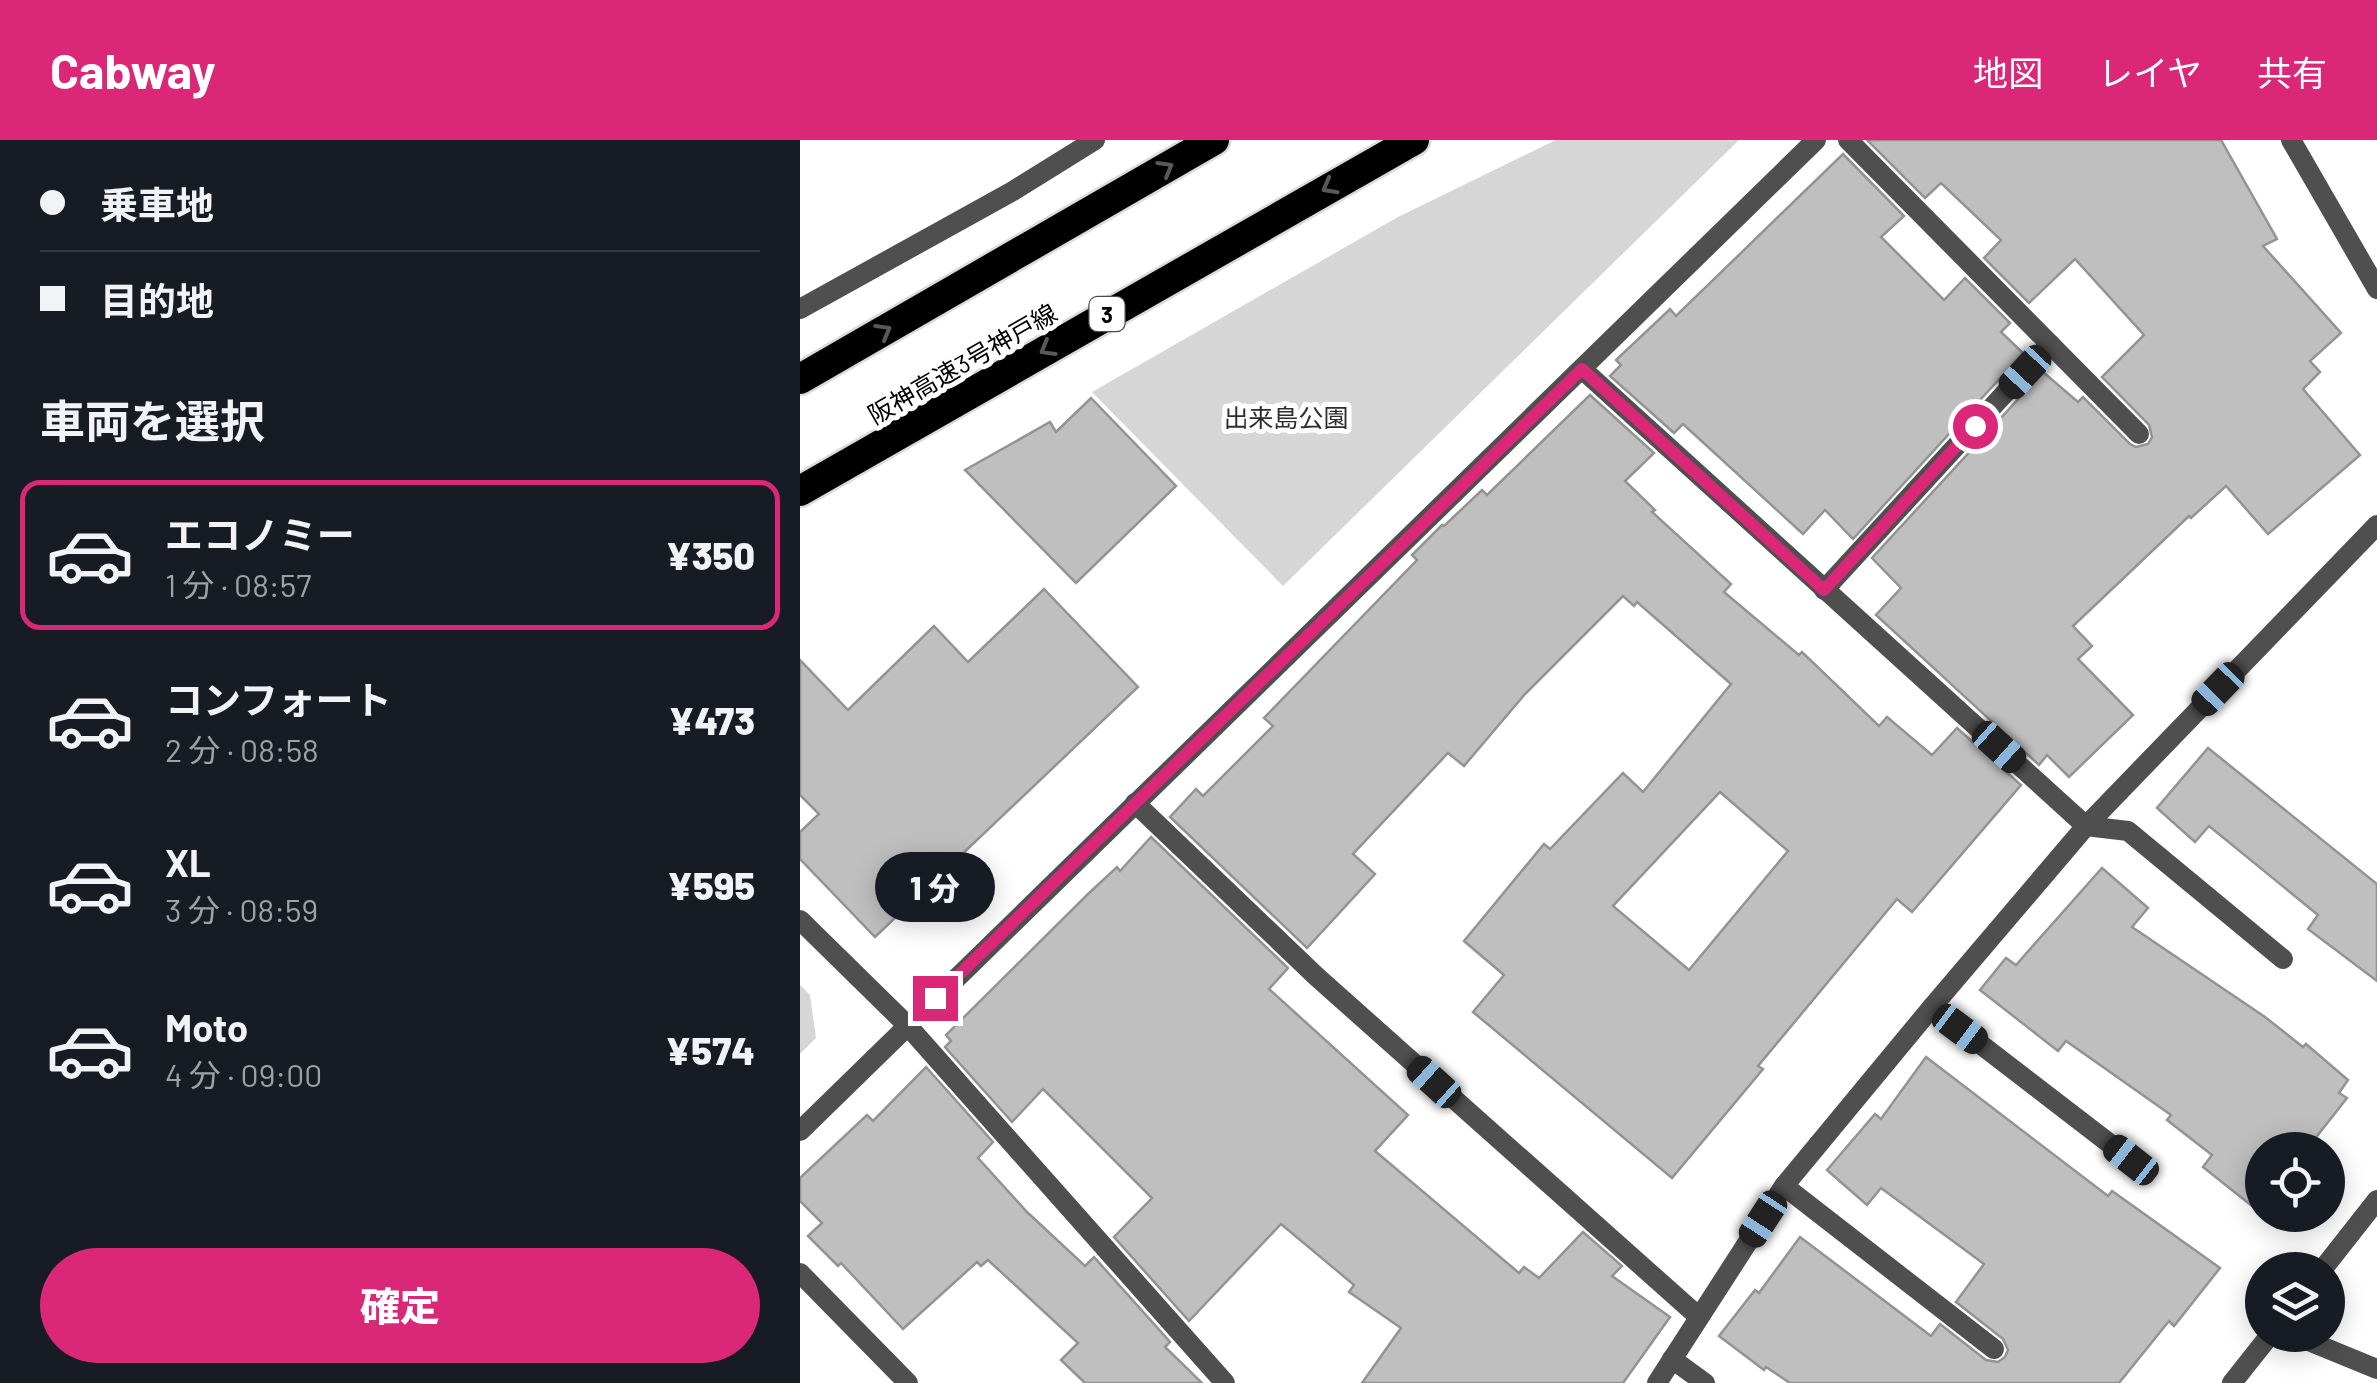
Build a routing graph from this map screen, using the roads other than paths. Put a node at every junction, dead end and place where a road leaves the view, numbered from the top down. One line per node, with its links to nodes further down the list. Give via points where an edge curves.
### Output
1 (1094, 140): 8 (street)
2 (1214, 140): 11 (highway, one-way to 2)
3 (1414, 140): 13 (highway, 阪神高速3号神戸線 / 3, one-way to 13)
4 (1816, 140): 10 (street)
5 (1848, 140): 9 (street)
6 (2291, 140): 7 (street)
7 (2377, 289)
8 (800, 309)
9 (2050, 344): 12 (street); 15 (street)
10 (1582, 369): 15 (street); 16 (street)
11 (800, 380)
12 (2139, 434)
13 (800, 491)
14 (2377, 525): 17 (street)
15 (1824, 590): 17 (street)
16 (1135, 803): 21 (street); 28 (street, via 1317,978)
17 (2086, 826): 19 (street, via 2128,831); 20 (street)
18 (800, 920): 21 (street)
19 (2283, 960)
20 (1932, 1007): 23 (street); 24 (street)
21 (907, 1025): 22 (street); 35 (street)
22 (800, 1131)
23 (2131, 1160)
24 (1784, 1186): 28 (street); 29 (street)
25 (2377, 1200): 26 (street)
26 (2336, 1252)
27 (800, 1273): 34 (street)
28 (1698, 1318): 32 (street)
29 (1994, 1349)
30 (2257, 1352): 38 (street)
31 (2336, 1352): 33 (street)
32 (1672, 1359): 36 (street); 37 (street)
33 (2377, 1369)
34 (908, 1383)
35 (1225, 1383)
36 (1656, 1383)
37 (1705, 1383)
38 (2232, 1383)

